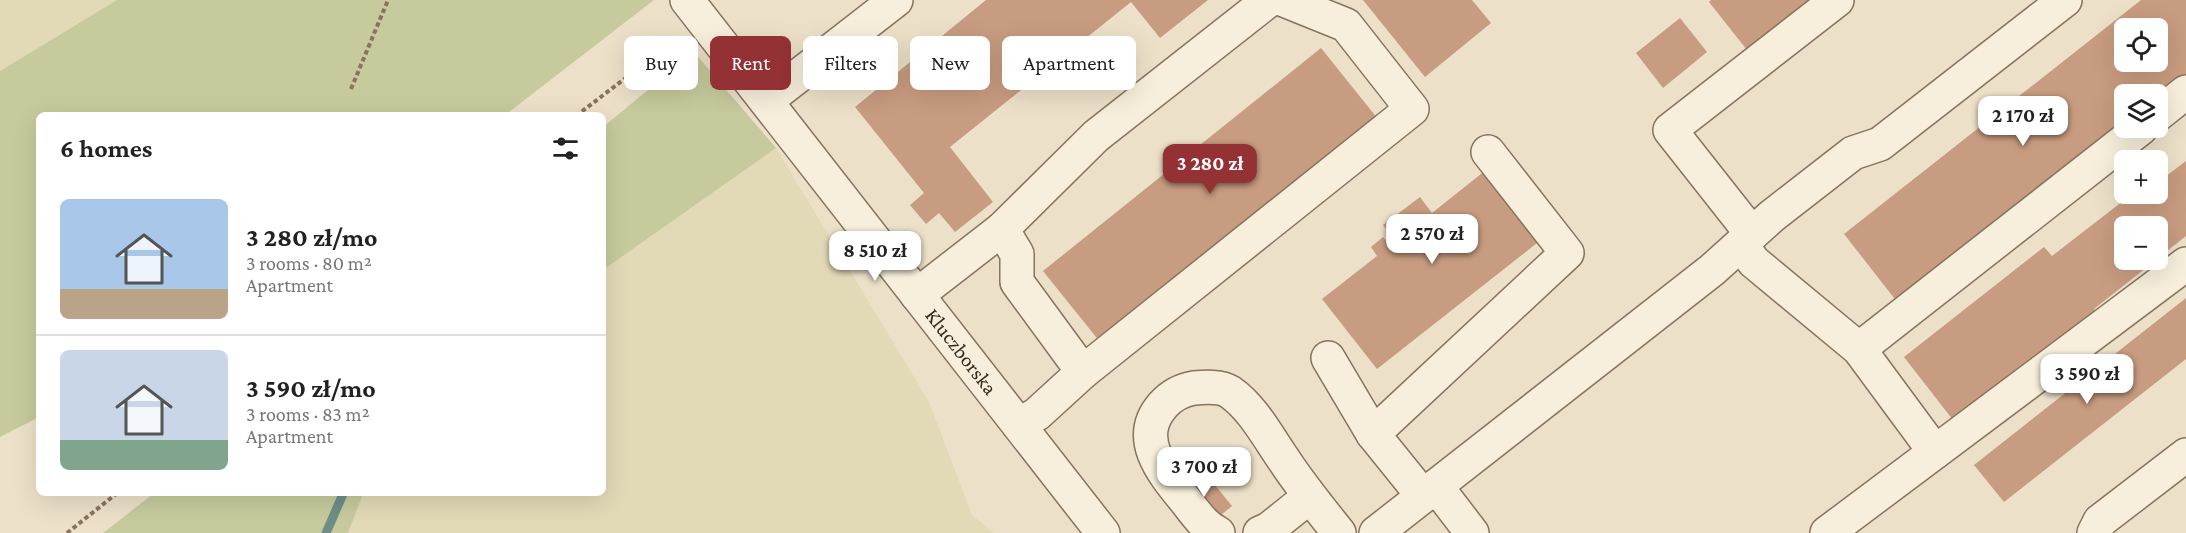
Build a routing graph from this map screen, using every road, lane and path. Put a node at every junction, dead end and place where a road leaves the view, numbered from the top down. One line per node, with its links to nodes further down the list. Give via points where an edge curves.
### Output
1 (388, 0): 10 (path)
2 (687, 0): 12 (street, Kluczborska)
3 (896, 0): 12 (street)
4 (1269, 0): 18 (street, via 1096,136)
5 (1284, 0): 24 (street, via 1346,25 1412,109)
6 (1837, 0): 19 (street, via 1670,130)
7 (2031, 0): 17 (street, via 1866,130)
8 (2065, 0): 17 (street, via 1880,144)
9 (624, 79): 14 (path)
10 (351, 89)
11 (2186, 92): 13 (street)
12 (766, 101): 21 (street, Kluczborska)
13 (2168, 106)
14 (581, 112)
15 (2128, 138): 22 (street)
16 (1488, 152): 26 (street, via 1567,253)
17 (1853, 153): 19 (street)
18 (1002, 230): 21 (street); 24 (street, via 1017,254 1017,282)
19 (1747, 240): 22 (street, via 1754,262); 29 (street)
20 (2186, 264): 27 (street)
21 (917, 295): 25 (street, Kluczborska)
22 (1859, 349): 27 (street)
23 (1328, 358): 26 (street)
24 (1083, 372): 25 (street, via 1037,414)
25 (1019, 425): 34 (street, Kluczborska)
26 (1373, 434): 29 (street)
27 (1935, 452): 40 (street)
28 (2186, 455): 32 (street)
29 (1429, 491): 38 (street); 39 (street)
30 (113, 496): 33 (path)
31 (1309, 497): 35 (street, via 1244,403 1227,390 1187,389 1170,397 1158,411 1151,444 1167,477 1208,527); 36 (street); 37 (street)
32 (2101, 529)
33 (67, 533)
34 (1102, 533)
35 (1218, 533)
36 (1260, 533)
37 (1339, 533)
38 (1376, 533)
39 (1472, 533)
40 (1827, 533)

